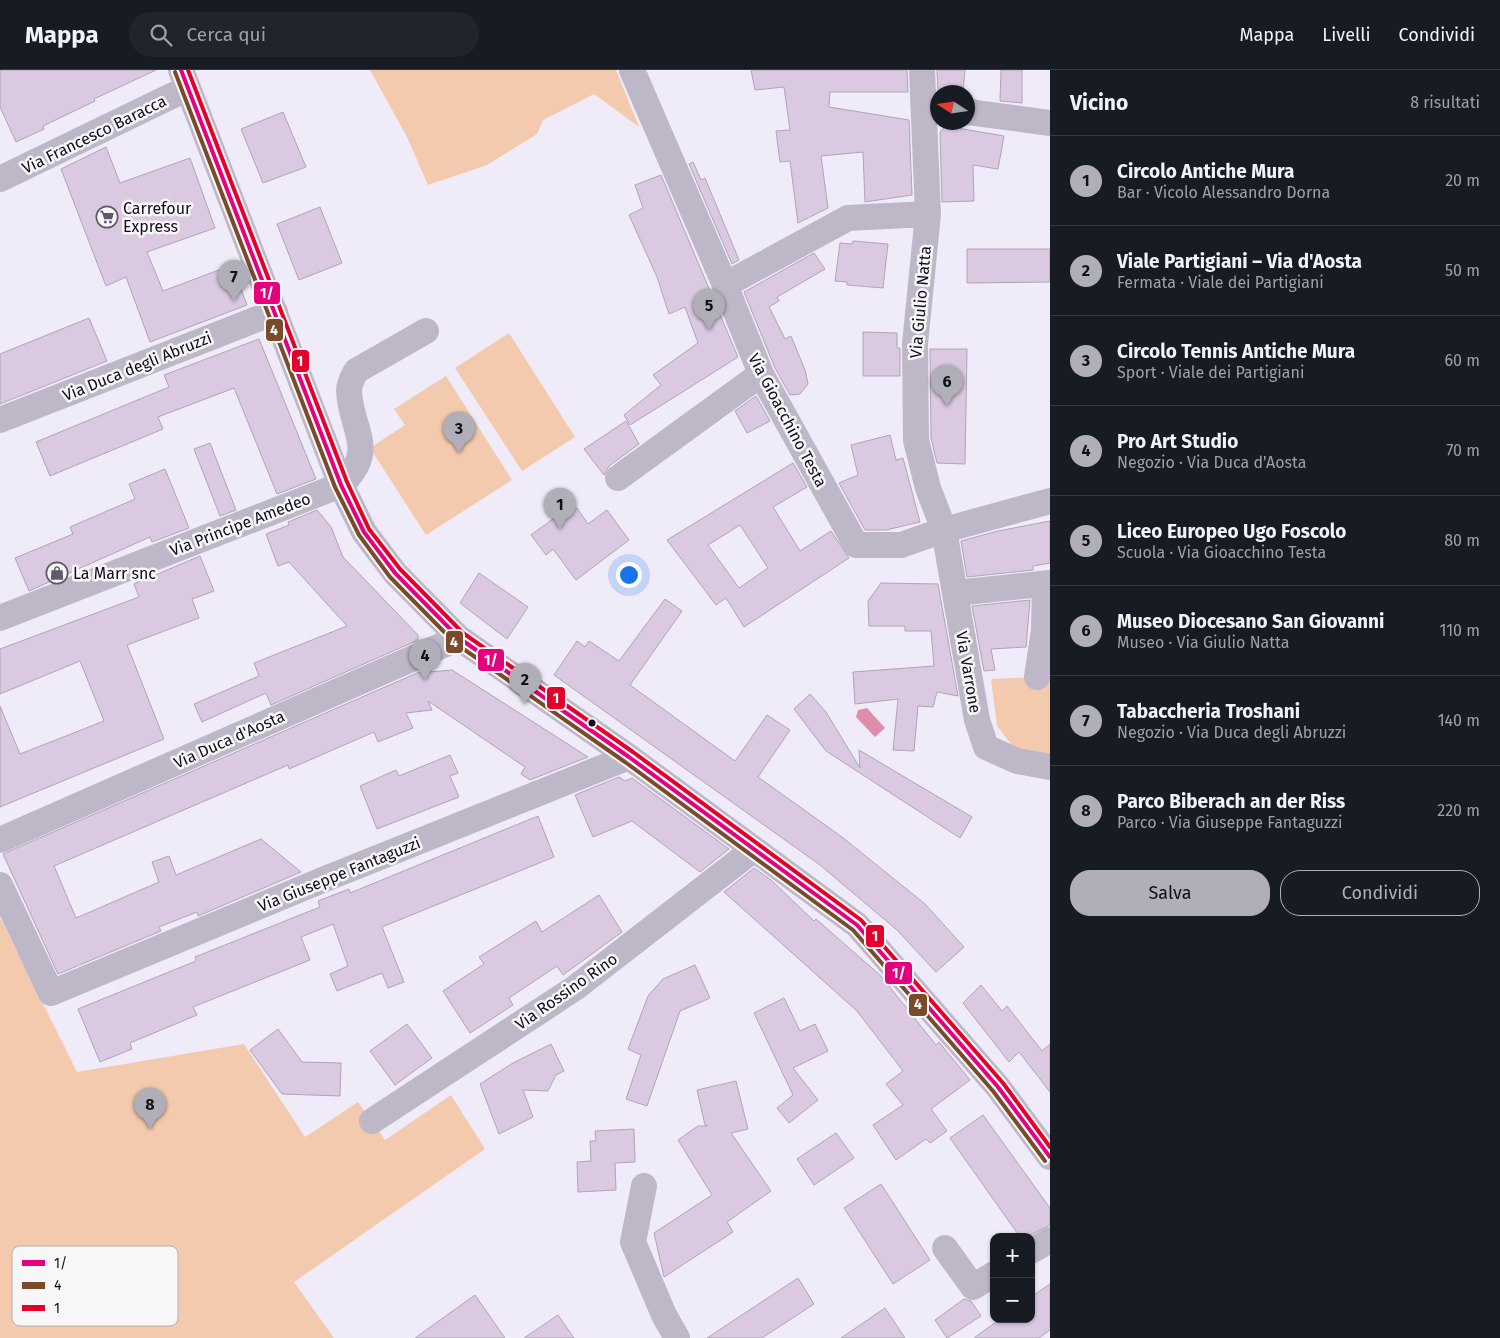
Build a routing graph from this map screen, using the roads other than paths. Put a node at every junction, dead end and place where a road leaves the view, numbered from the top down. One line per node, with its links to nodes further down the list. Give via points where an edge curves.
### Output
1 (632, 70): 9 (street, Via Gioacchino Testa)
2 (922, 70): 4 (street, Via Giulio Natta)
3 (184, 79): 7 (street, Via Francesco Baracca); 10 (street)
4 (930, 107): 8 (street, Via Giulio Natta)
5 (975, 113): 6 (street)
6 (1050, 123)
7 (0, 179)
8 (928, 214): 9 (street, via 848,218); 17 (street, Via Giulio Natta, via 915,344 916,440 928,488)
9 (725, 285): 12 (street, Via Gioacchino Testa)
10 (275, 312): 13 (street, Via Duca degli Abruzzi); 15 (street)
11 (426, 331): 15 (street, via 356,371 349,389 361,447 355,472)
12 (761, 374): 14 (street); 17 (street, Via Gioacchino Testa, via 856,545 901,544)
13 (0, 420)
14 (618, 478)
15 (341, 485): 20 (street, Via Principe Amedeo); 21 (street, via 364,532 395,573)
16 (1050, 501): 17 (street)
17 (944, 530): 19 (street, Via Varrone)
18 (1047, 584): 19 (street); 22 (street)
19 (956, 593): 24 (street, Via Varrone, via 977,720 986,747 1017,761)
20 (0, 618)
21 (458, 638): 23 (street); 25 (street, Via Duca d'Aosta)
22 (1037, 677)
23 (629, 758): 26 (street); 27 (street, Via Giuseppe Fantaguzzi, via 51,993)
24 (1050, 766)
25 (0, 840)
26 (753, 850): 28 (street, Via Rossino Rino, via 575,988); 29 (street, via 857,925 998,1088)
27 (0, 885)
28 (372, 1121)
29 (1050, 1157)
30 (644, 1186): 35 (street, via 634,1242)
31 (1050, 1240): 33 (street)
32 (945, 1248): 34 (street, via 973,1287)
33 (1035, 1249)
34 (990, 1276)
35 (677, 1338)

